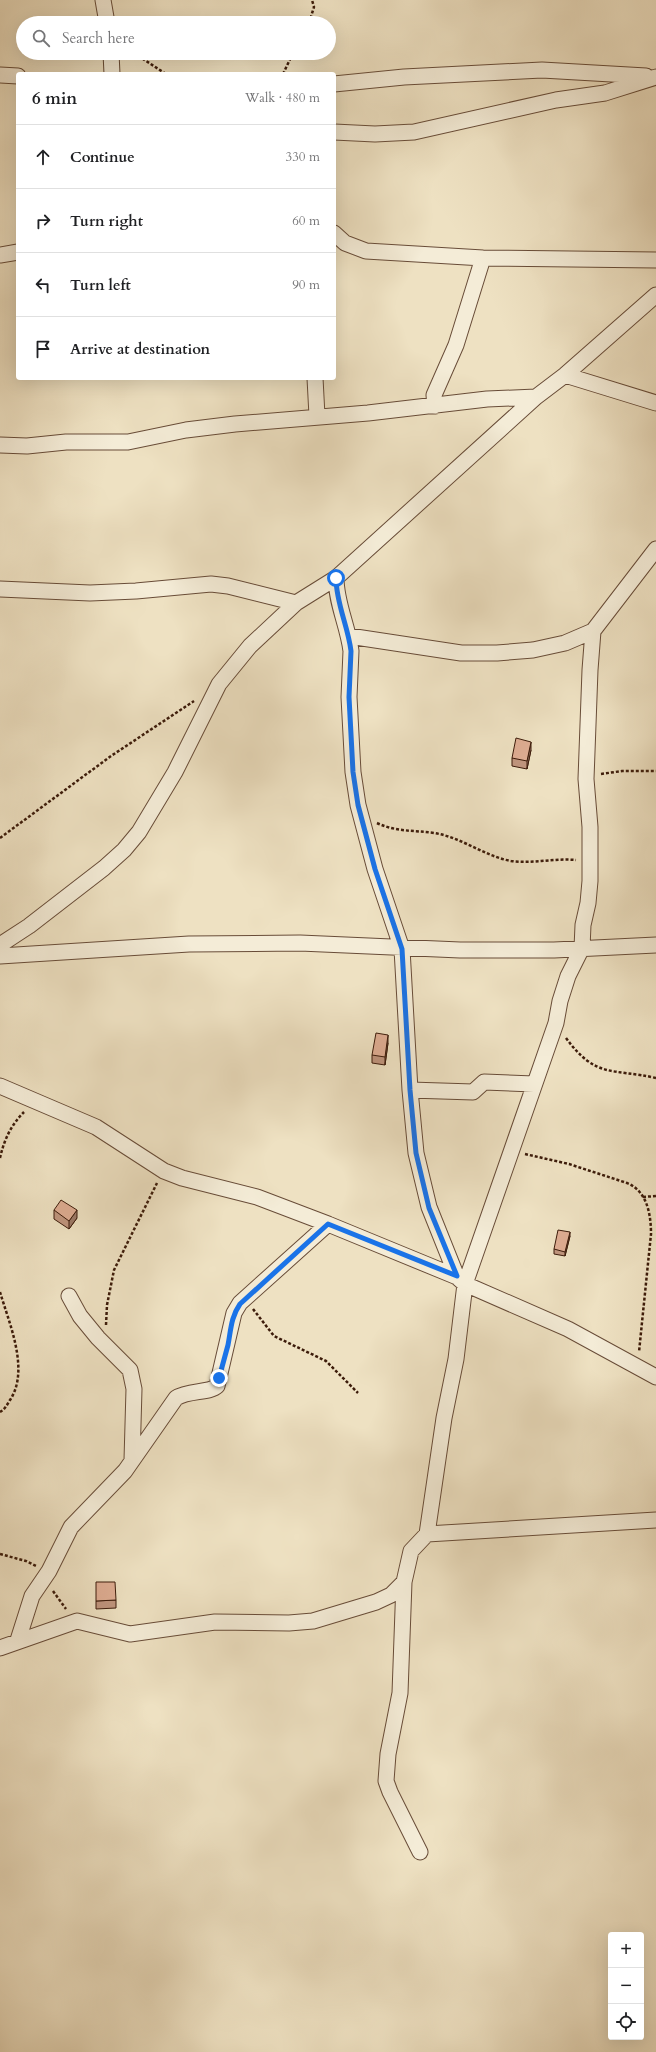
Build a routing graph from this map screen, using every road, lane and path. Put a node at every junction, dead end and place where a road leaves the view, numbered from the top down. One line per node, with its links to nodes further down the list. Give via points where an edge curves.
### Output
1 (104, 0): 3 (street)
2 (312, 0): 4 (path, via 314,7)
3 (106, 16)
4 (311, 16)
5 (111, 60): 8 (street)
6 (145, 60): 9 (path)
7 (290, 60): 10 (path)
8 (112, 72)
9 (163, 72)
10 (284, 72)
11 (0, 75): 12 (street)
12 (16, 76)
13 (656, 77): 14 (street, via 542,70 404,77); 15 (street, via 605,93 556,100 414,132)
14 (336, 84)
15 (336, 132)
16 (336, 235): 19 (street, via 345,243 366,251)
17 (16, 252): 18 (street)
18 (0, 255)
19 (482, 258): 20 (street); 26 (street, via 456,345 434,395)
20 (656, 260)
21 (656, 295): 22 (street)
22 (565, 375): 24 (street); 25 (street)
23 (315, 380): 27 (street)
24 (536, 396): 26 (street); 30 (street)
25 (656, 403)
26 (435, 406): 27 (street)
27 (317, 416): 28 (street, via 186,430 128,442)
28 (0, 445)
29 (656, 549): 33 (street)
30 (336, 578): 32 (street); 34 (street, via 336,593)
31 (0, 589): 32 (street, via 90,593 136,592 211,584)
32 (296, 603): 41 (street, via 250,646 219,684 174,772 139,832 124,850 29,926)
33 (594, 631): 34 (street, via 549,647 497,653 461,653); 37 (street)
34 (349, 636): 38 (street, via 350,741)
35 (200, 697): 39 (path, via 111,756)
36 (656, 771): 37 (path, via 622,771)
37 (586, 779): 40 (street)
38 (358, 805): 40 (path, via 377,822 390,829 434,833 512,861); 44 (street, via 375,869)
39 (0, 838)
40 (590, 862): 43 (street, via 589,896)
41 (0, 945)
42 (656, 945): 43 (street)
43 (582, 948): 44 (street); 46 (street, via 568,976)
44 (402, 949): 45 (street, via 300,944 189,944); 50 (street)
45 (0, 956)
46 (556, 1023): 47 (path, via 577,1053 589,1063 612,1072); 48 (street)
47 (656, 1078)
48 (534, 1084): 50 (street, via 484,1082 472,1092); 52 (street)
49 (0, 1086): 51 (street)
50 (410, 1090): 58 (street, via 416,1153 429,1208)
51 (36, 1101): 53 (path, via 13,1123); 54 (street, via 96,1126)
52 (511, 1153): 55 (path, via 521,1152 569,1164 630,1185); 58 (street)
53 (0, 1158)
54 (164, 1170): 57 (street, via 182,1178 257,1197); 62 (path, via 114,1270 107,1305)
55 (644, 1196): 56 (path); 63 (path, via 651,1222 651,1234)
56 (656, 1196)
57 (328, 1224): 58 (street); 61 (street)
58 (461, 1280): 63 (street); 70 (street, via 456,1359 444,1418)
59 (0, 1292): 67 (path, via 17,1350 18,1377 15,1392)
60 (69, 1296): 68 (street, via 80,1316 98,1338 130,1370 134,1389)
61 (248, 1296): 66 (path, via 254,1310 274,1336 326,1361); 68 (street, via 234,1313 217,1386 176,1398)
62 (106, 1327)
63 (637, 1364): 64 (street); 65 (street)
64 (656, 1364)
65 (656, 1377)
66 (358, 1393)
67 (0, 1412)
68 (132, 1460): 72 (street, via 117,1480 71,1527)
69 (656, 1520): 70 (street)
70 (427, 1534): 73 (street, via 411,1551)
71 (0, 1554): 72 (path, via 21,1559)
72 (49, 1571): 74 (path, via 48,1583); 75 (street, via 32,1596)
73 (404, 1582): 74 (street, via 391,1595 376,1602 313,1621 215,1622 130,1634); 77 (street, via 400,1693 388,1754 386,1781)
74 (77, 1622): 75 (street)
75 (18, 1640): 76 (street)
76 (0, 1648)
77 (420, 1852)

